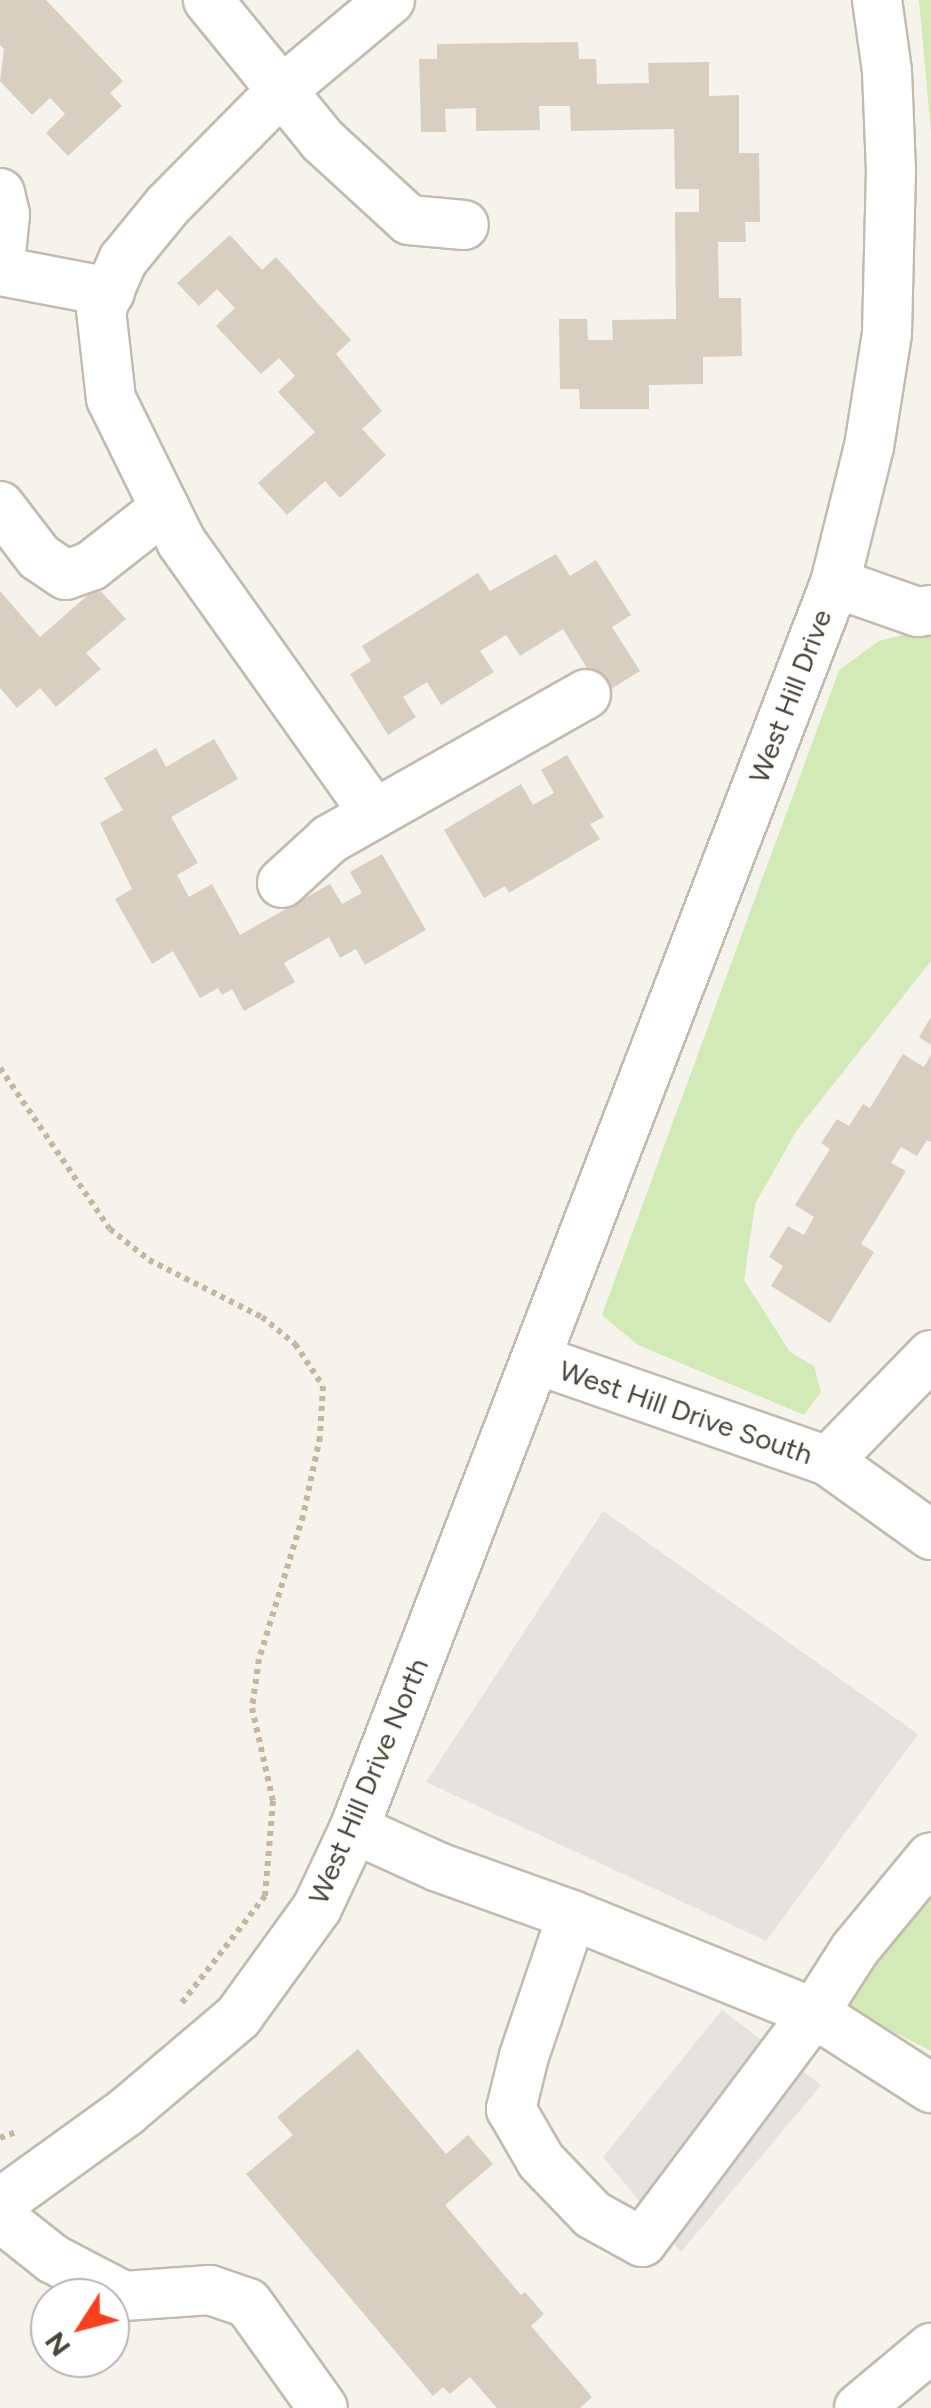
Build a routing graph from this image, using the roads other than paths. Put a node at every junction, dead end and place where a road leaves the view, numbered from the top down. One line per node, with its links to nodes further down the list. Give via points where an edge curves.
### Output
1 (208, 0): 4 (street)
2 (390, 0): 4 (street)
3 (878, 0): 11 (street, West Hill Drive, via 892,171 886,334 869,447)
4 (281, 91): 6 (street, via 322,140 409,220); 8 (street, via 168,205 123,260)
5 (0, 193): 7 (street)
6 (464, 224)
7 (0, 268): 8 (street)
8 (110, 292): 10 (street, via 101,310 111,399)
9 (0, 506): 10 (street, via 39,558 66,575 91,566)
10 (164, 508): 14 (street)
11 (835, 582): 12 (street, via 918,612); 17 (street, West Hill Drive)
12 (931, 610)
13 (586, 694): 14 (street)
14 (374, 813): 15 (street, via 330,839)
15 (282, 883)
16 (931, 1355): 18 (street)
17 (538, 1360): 18 (street, West Hill Drive South); 20 (street, West Hill Drive North)
18 (828, 1461): 19 (street, West Hill Drive South)
19 (931, 1535)
20 (354, 1829): 22 (street); 25 (street, West Hill Drive North, via 316,1908 238,2017 126,2112)
21 (931, 1857): 23 (street, via 855,1949)
22 (572, 1915): 23 (street); 23 (street, via 512,2109 541,2161 593,2216 642,2242)
23 (814, 2013): 24 (street)
24 (931, 2088)
25 (0, 2202)
26 (0, 2217): 28 (street, via 82,2277 124,2296 210,2290 248,2303)
27 (931, 2348): 29 (street)
28 (323, 2408)
29 (858, 2408)

